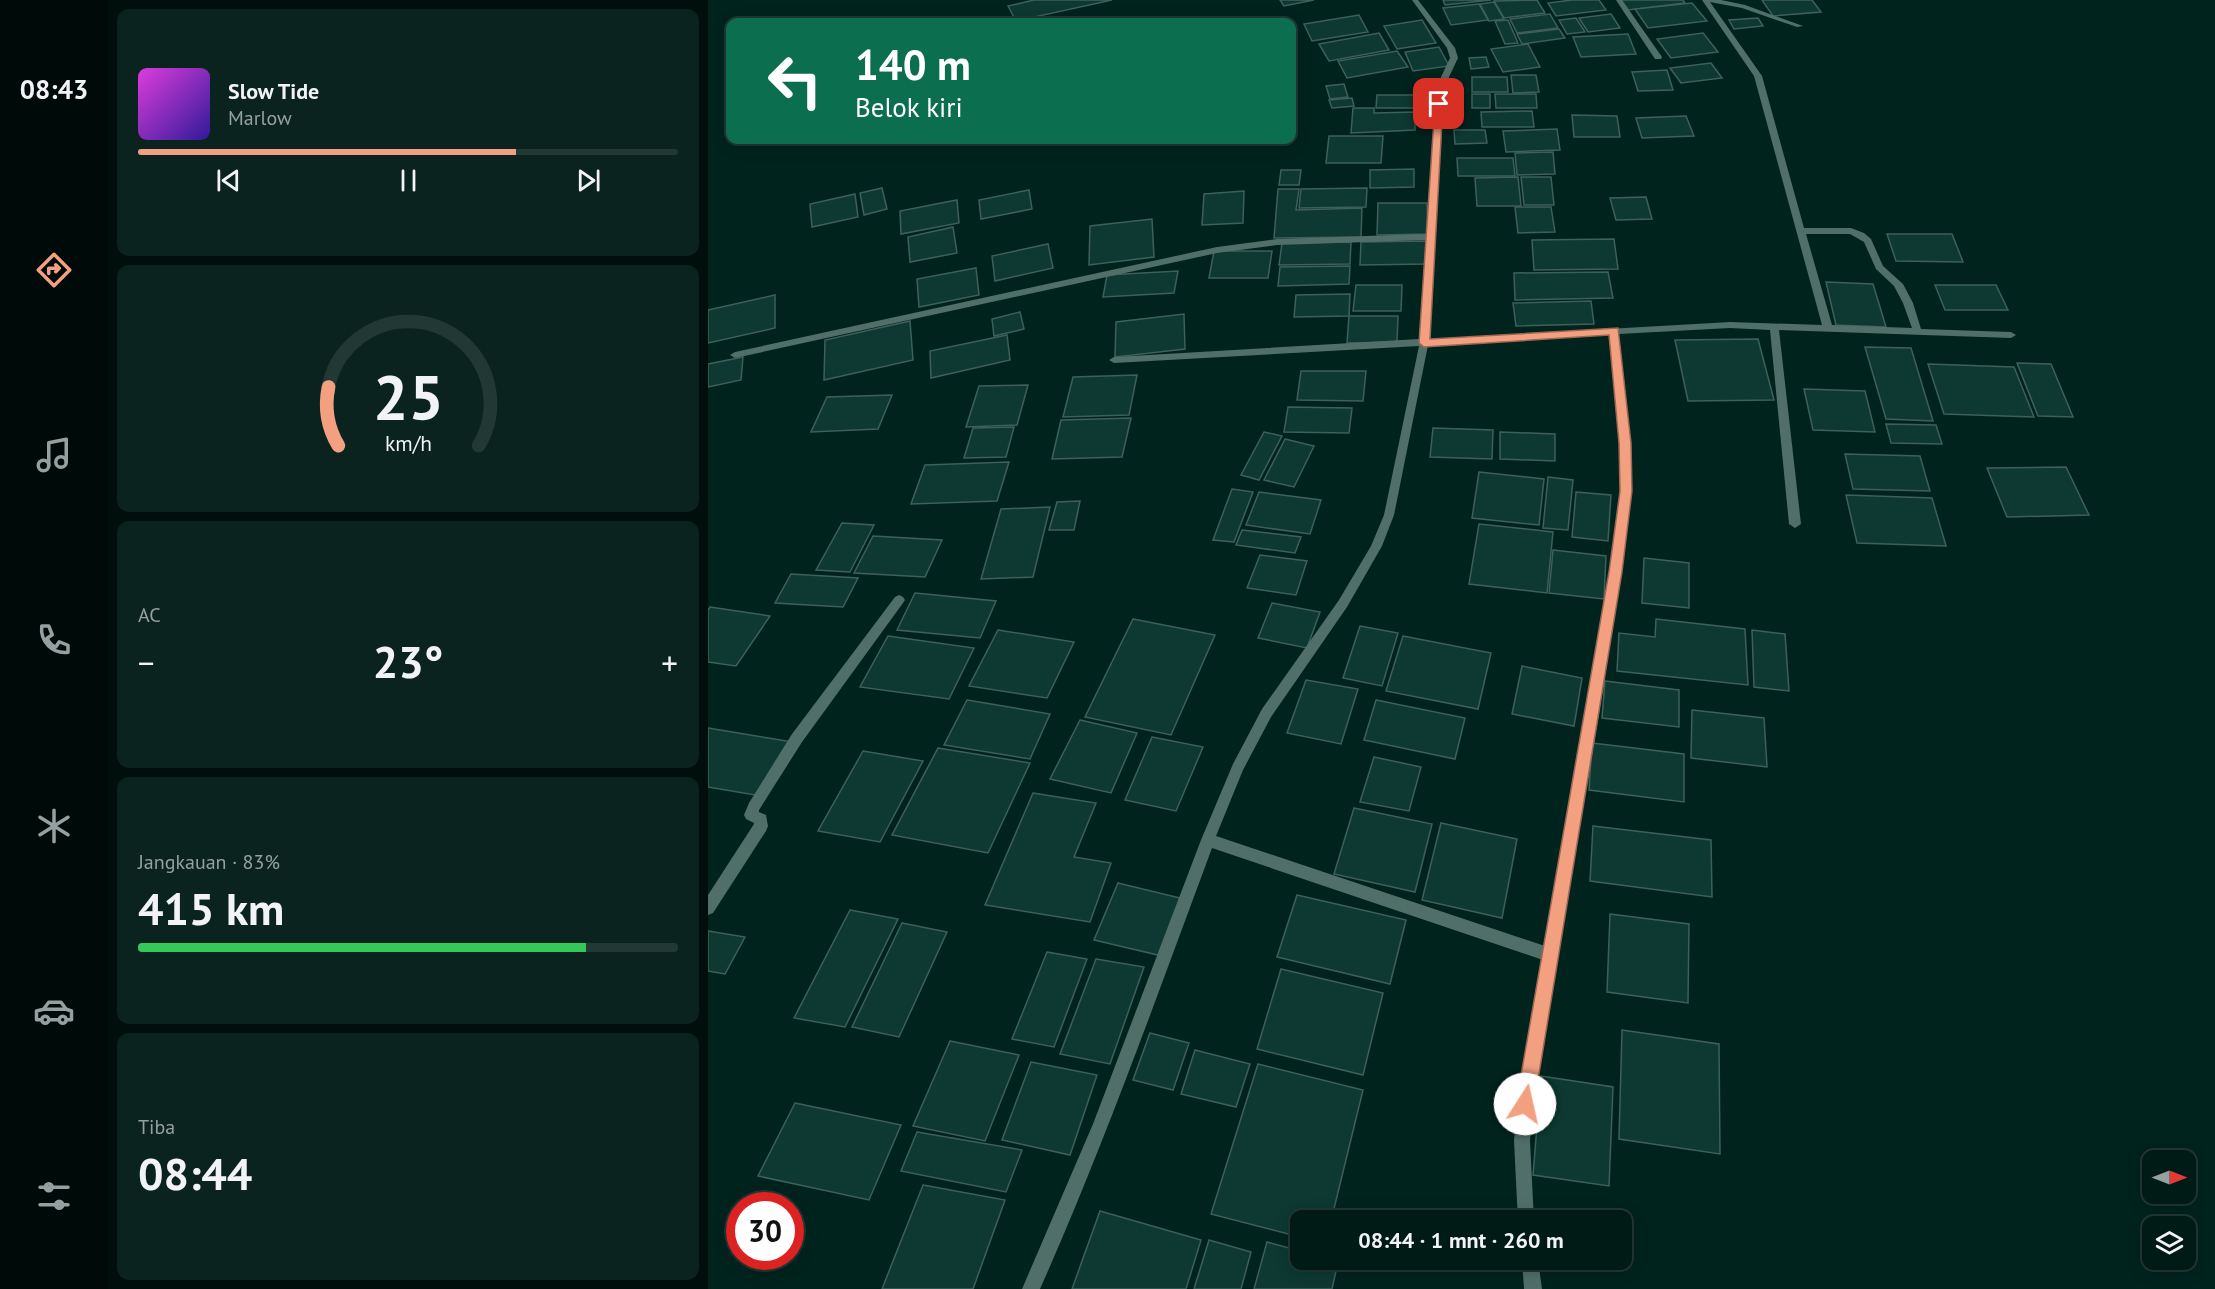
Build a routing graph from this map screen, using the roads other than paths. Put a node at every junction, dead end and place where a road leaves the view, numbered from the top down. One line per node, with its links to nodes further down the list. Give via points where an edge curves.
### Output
1 (1415, 0): 7 (street, via 1451,48 1454,58 1439,104)
2 (1619, 0): 5 (street)
3 (1707, 0): 4 (street, via 1743,6); 6 (street, via 1758,76)
4 (1799, 26)
5 (1658, 57)
6 (1801, 231): 9 (street); 11 (street, via 1851,231 1868,241 1879,267 1898,284)
7 (1431, 237): 13 (street); 14 (street, via 1277,242 1217,249)
8 (1774, 327): 9 (street); 10 (street, via 1730,325); 16 (street)
9 (1828, 329): 11 (street)
10 (1614, 331): 13 (street); 20 (street, via 1626,491)
11 (1918, 333): 12 (street)
12 (2011, 335)
13 (1424, 343): 15 (street); 18 (street, via 1397,481 1380,542 1352,592 1256,732)
14 (735, 355)
15 (1114, 360)
16 (1795, 524)
17 (899, 600): 19 (street, via 797,738 754,807 752,815 761,819 761,826)
18 (1208, 840): 20 (street); 23 (street, via 1080,1181)
19 (708, 908)
20 (1552, 956): 21 (street, via 1525,1104 1522,1142)
21 (1525, 1210)
22 (1531, 1270): 24 (street)
23 (1031, 1289)
24 (1533, 1289)

